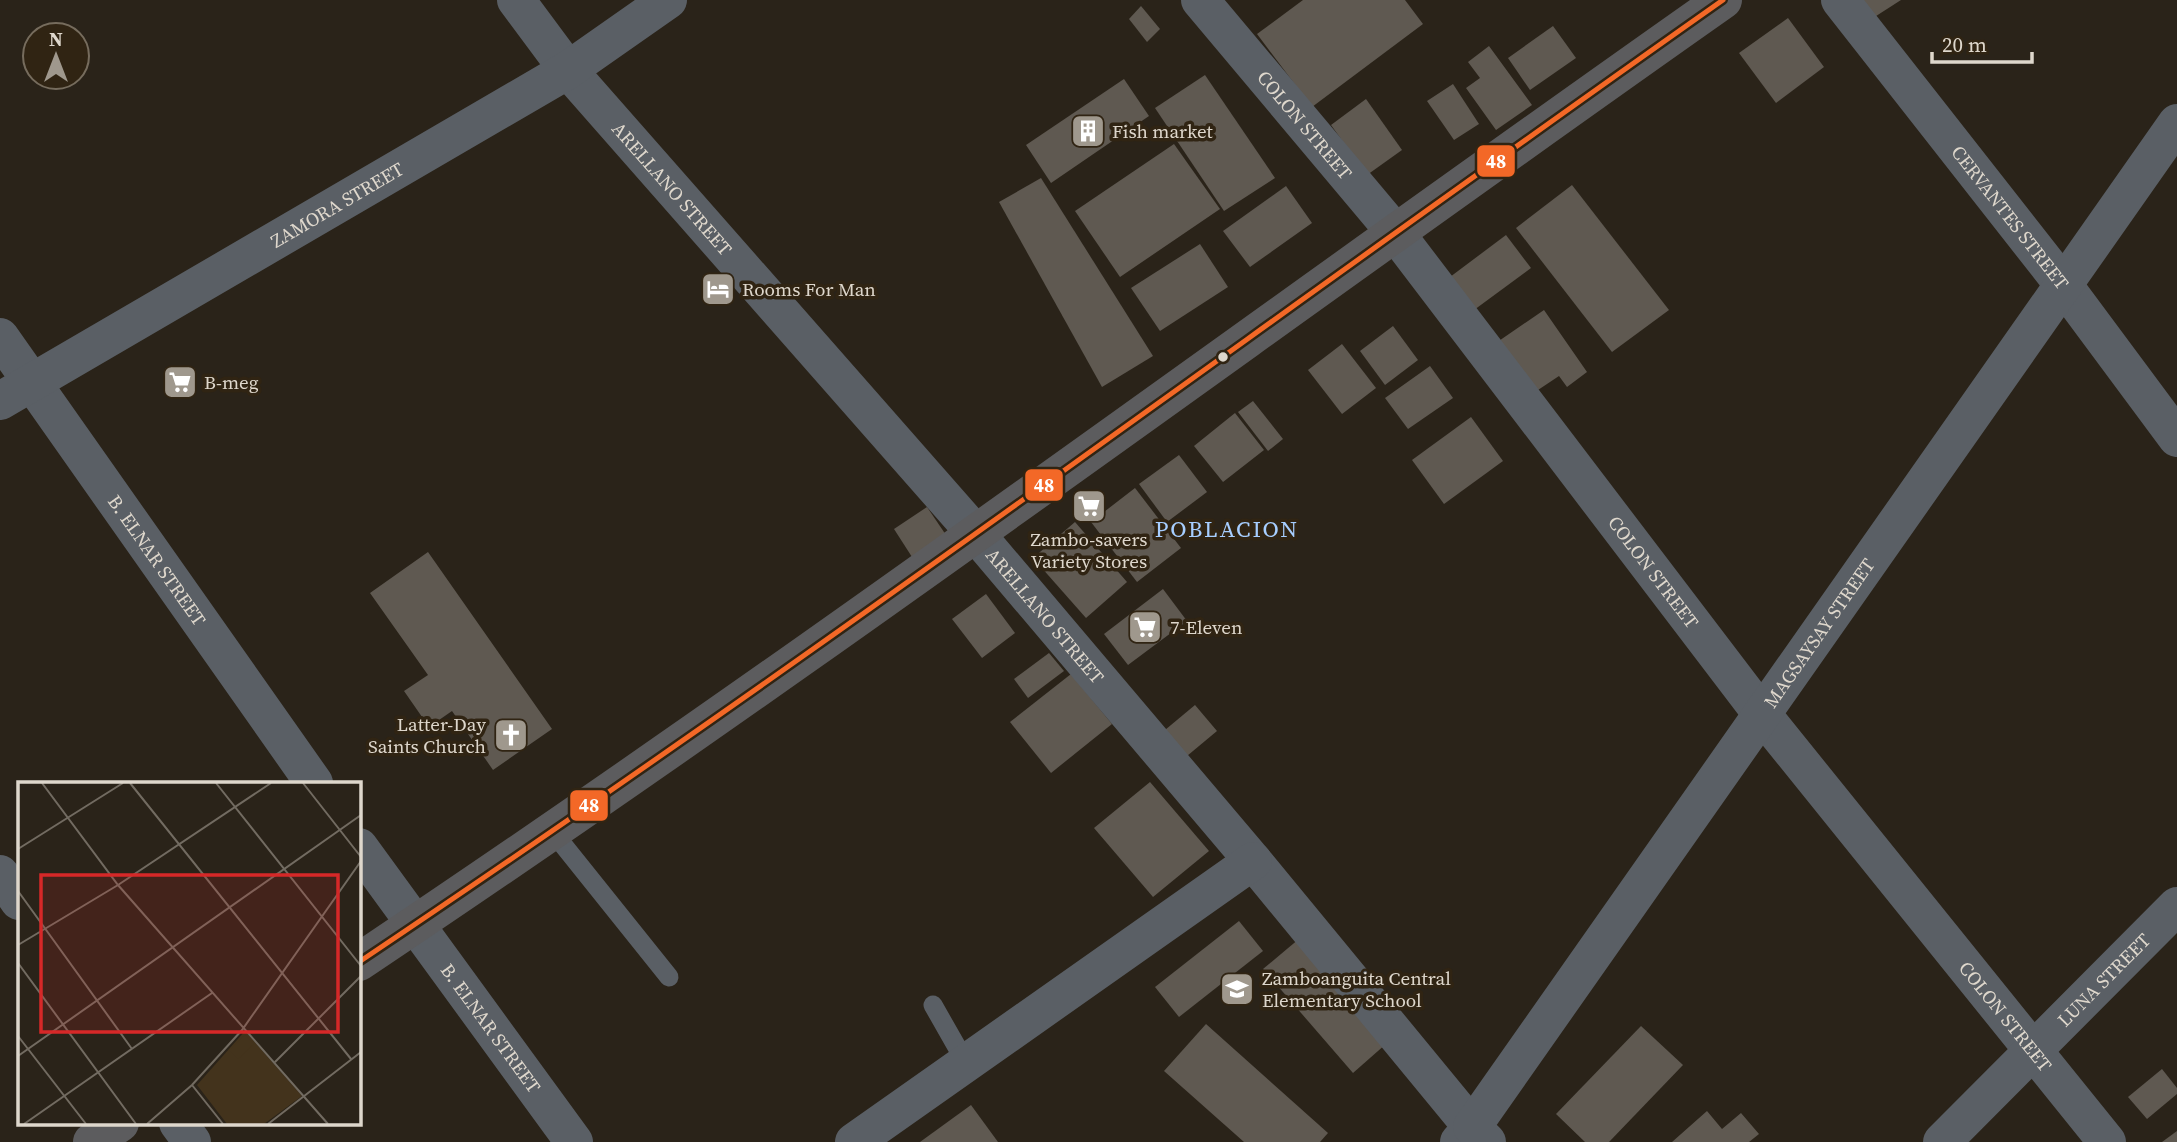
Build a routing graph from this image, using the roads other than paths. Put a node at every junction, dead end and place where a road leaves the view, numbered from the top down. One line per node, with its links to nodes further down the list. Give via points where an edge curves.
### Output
1 (516, 0): 6 (street, ARELLANO STREET)
2 (668, 0): 6 (street, ZAMORA STREET)
3 (1200, 0): 8 (street, COLON STREET)
4 (1723, 0): 8 (highway)
5 (1840, 0): 9 (street, CERVANTES STREET)
6 (568, 71): 11 (street, ZAMORA STREET); 14 (street, ARELLANO STREET)
7 (2177, 123): 9 (street, MAGSAYSAY STREET)
8 (1394, 231): 14 (highway); 15 (street, COLON STREET)
9 (2062, 283): 13 (street, CERVANTES STREET); 15 (street, MAGSAYSAY STREET)
10 (0, 337): 11 (street, B. ELNAR STREET)
11 (33, 381): 12 (street, ZAMORA STREET); 16 (street, B. ELNAR STREET)
12 (0, 401)
13 (2177, 438)
14 (976, 534): 17 (highway); 19 (street, ARELLANO STREET)
15 (1761, 713): 27 (street, COLON STREET); 31 (street, MAGSAYSAY STREET)
16 (313, 782)
17 (552, 831): 23 (highway); 25 (lane)
18 (360, 848): 23 (street, B. ELNAR STREET)
19 (1253, 861): 28 (street); 31 (street, ARELLANO STREET)
20 (0, 874): 21 (street)
21 (18, 900)
22 (2177, 906): 27 (street, LUNA STREET)
23 (414, 926): 24 (highway); 34 (street, B. ELNAR STREET)
24 (360, 961)
25 (669, 977)
26 (933, 1006): 28 (lane)
27 (2035, 1052): 36 (street, LUNA STREET); 37 (street, COLON STREET)
28 (967, 1063): 35 (street)
29 (119, 1124): 32 (highway)
30 (179, 1124): 33 (street)
31 (1472, 1137)
32 (92, 1142)
33 (191, 1142)
34 (574, 1142)
35 (854, 1142)
36 (1942, 1142)
37 (2106, 1142)

